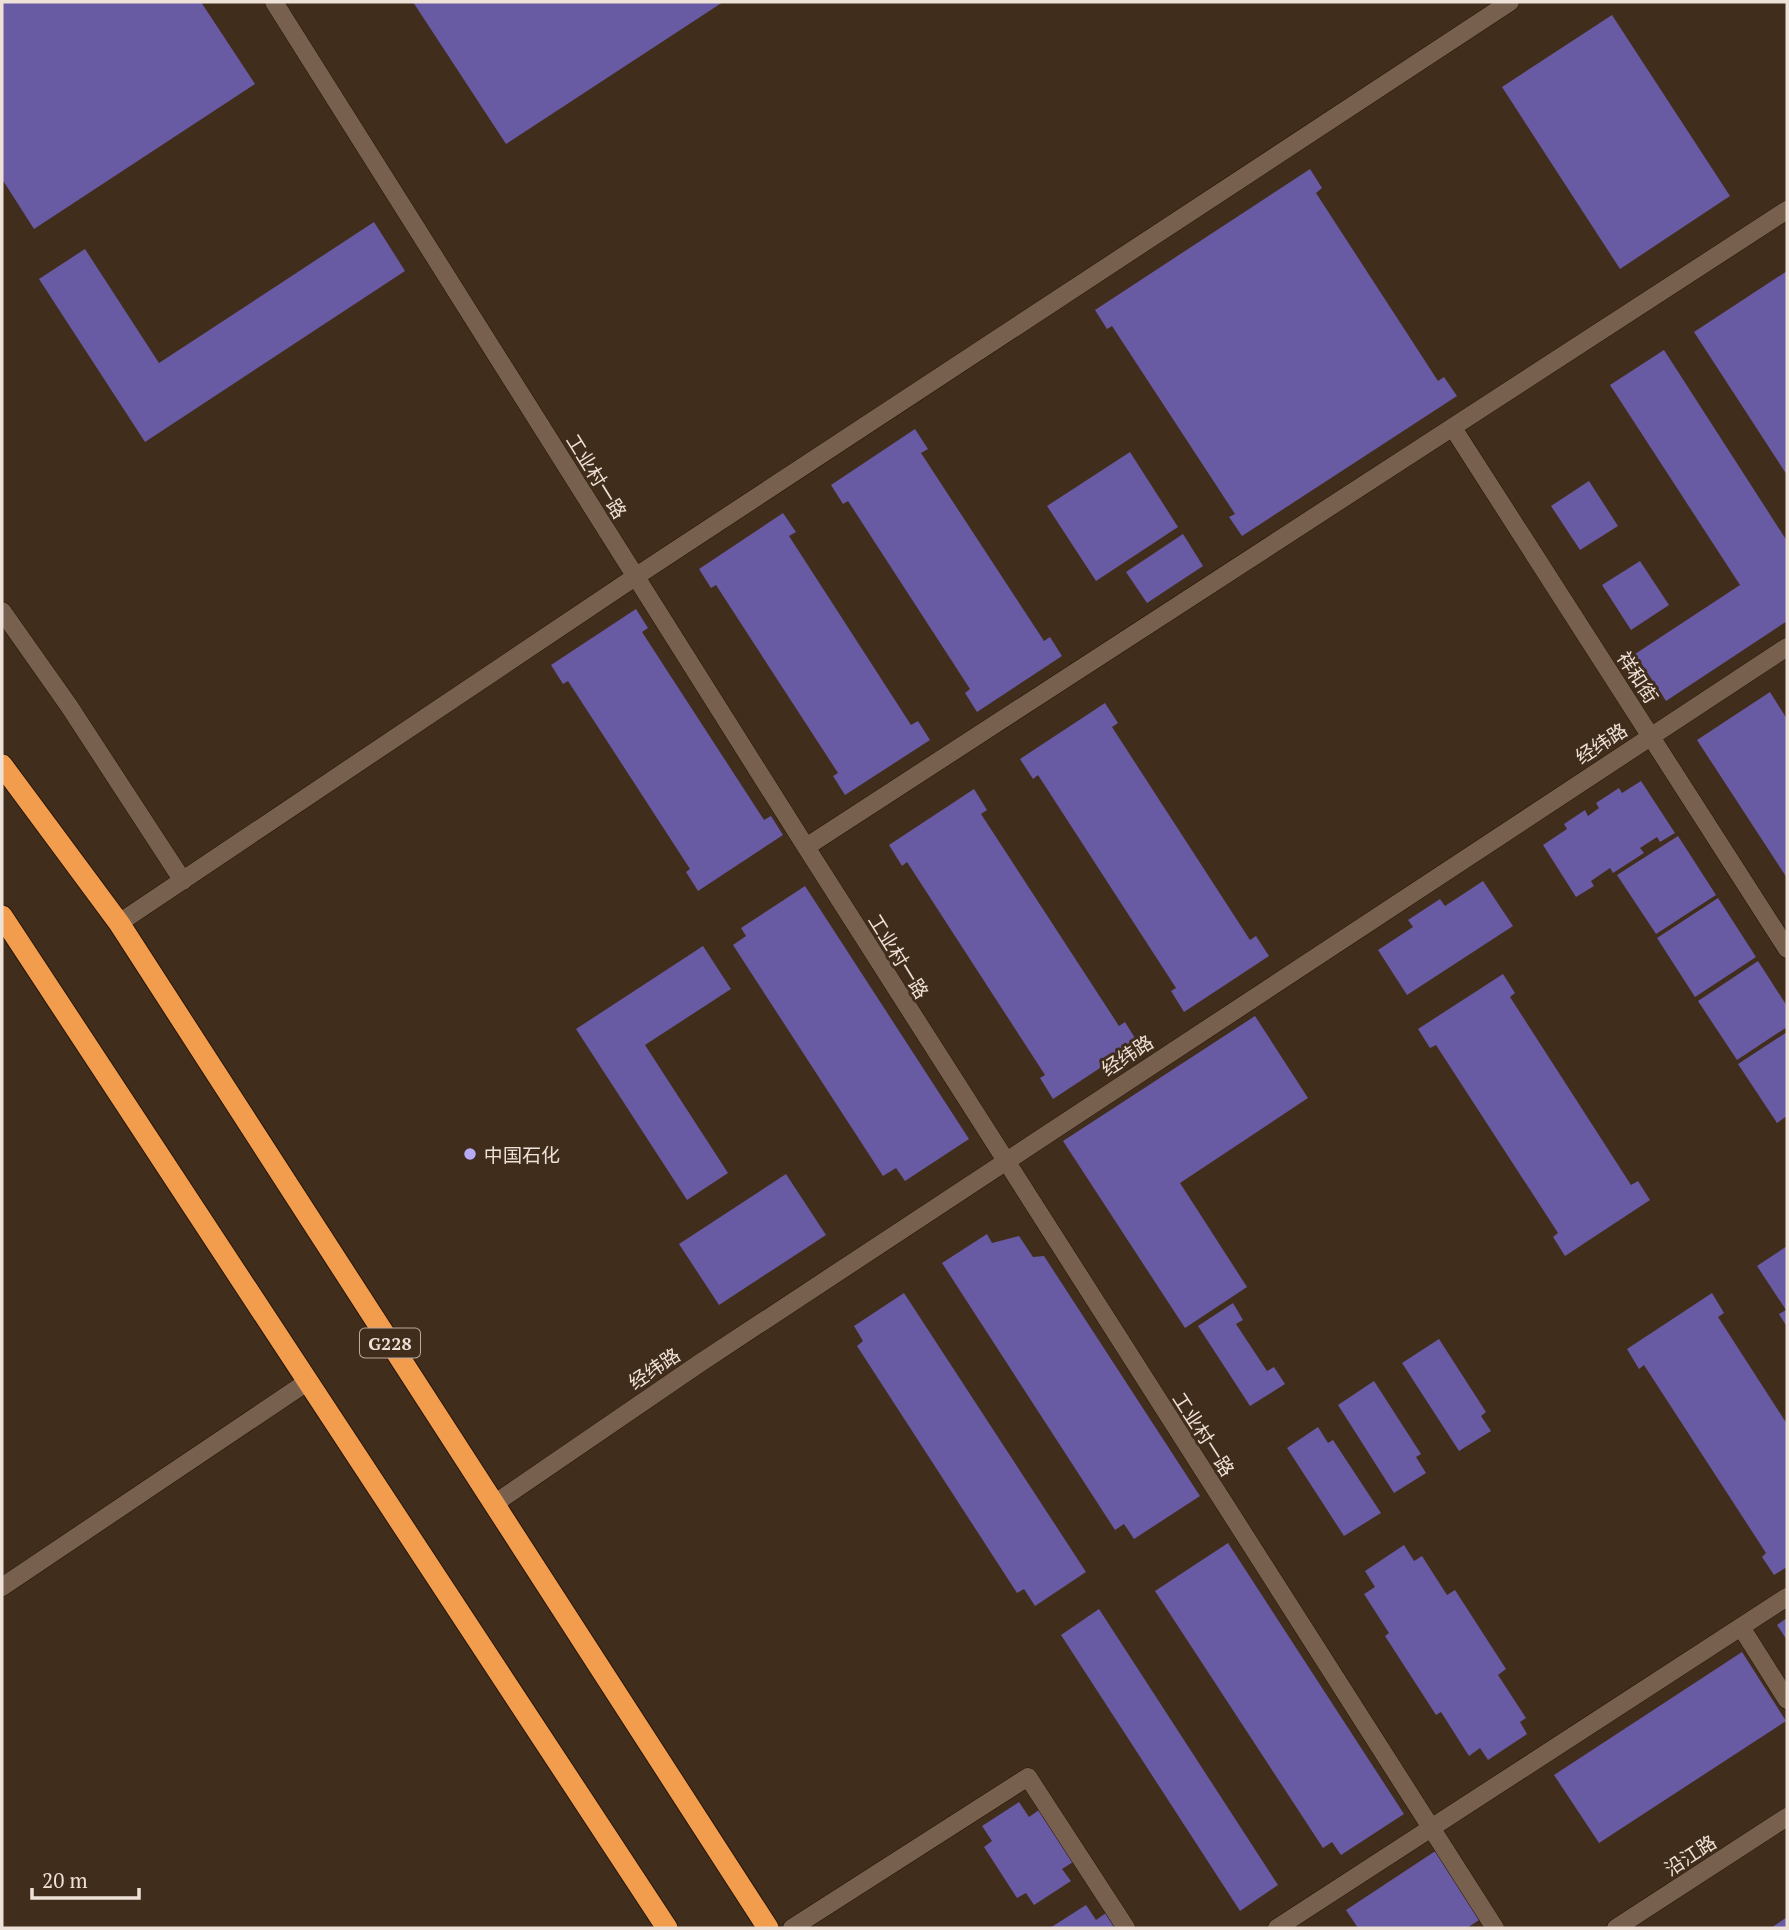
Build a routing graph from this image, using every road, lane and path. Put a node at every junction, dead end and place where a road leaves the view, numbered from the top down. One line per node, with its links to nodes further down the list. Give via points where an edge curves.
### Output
1 (274, 2): 5 (street, 工业村一路)
2 (1510, 2): 5 (street)
3 (1787, 210): 4 (street)
4 (1453, 428): 8 (street, 祥和街); 10 (street)
5 (635, 577): 10 (street, 工业村一路); 11 (street)
6 (2, 611): 11 (street)
7 (1787, 647): 8 (street, 经纬路)
8 (1651, 735): 14 (street, 祥和街); 15 (street, 经纬路)
9 (2, 765): 13 (highway, G228)
10 (806, 847): 15 (street, 工业村一路)
11 (183, 881): 13 (street)
12 (2, 916): 16 (highway)
13 (119, 923): 17 (highway, G228)
14 (1787, 949)
15 (1005, 1161): 17 (street, 经纬路); 23 (street, 工业村一路)
16 (307, 1382): 18 (street); 24 (highway)
17 (494, 1504): 25 (highway, G228)
18 (2, 1587)
19 (1787, 1597): 20 (street)
20 (1741, 1627): 21 (street); 23 (street)
21 (1787, 1700)
22 (1787, 1817): 30 (street, 沿江路)
23 (1431, 1828): 28 (street); 29 (street, 工业村一路)
24 (667, 1928)
25 (768, 1928)
26 (792, 1928): 27 (street, via 1028,1777)
27 (1126, 1928)
28 (1277, 1928)
29 (1495, 1928)
30 (1616, 1928)

